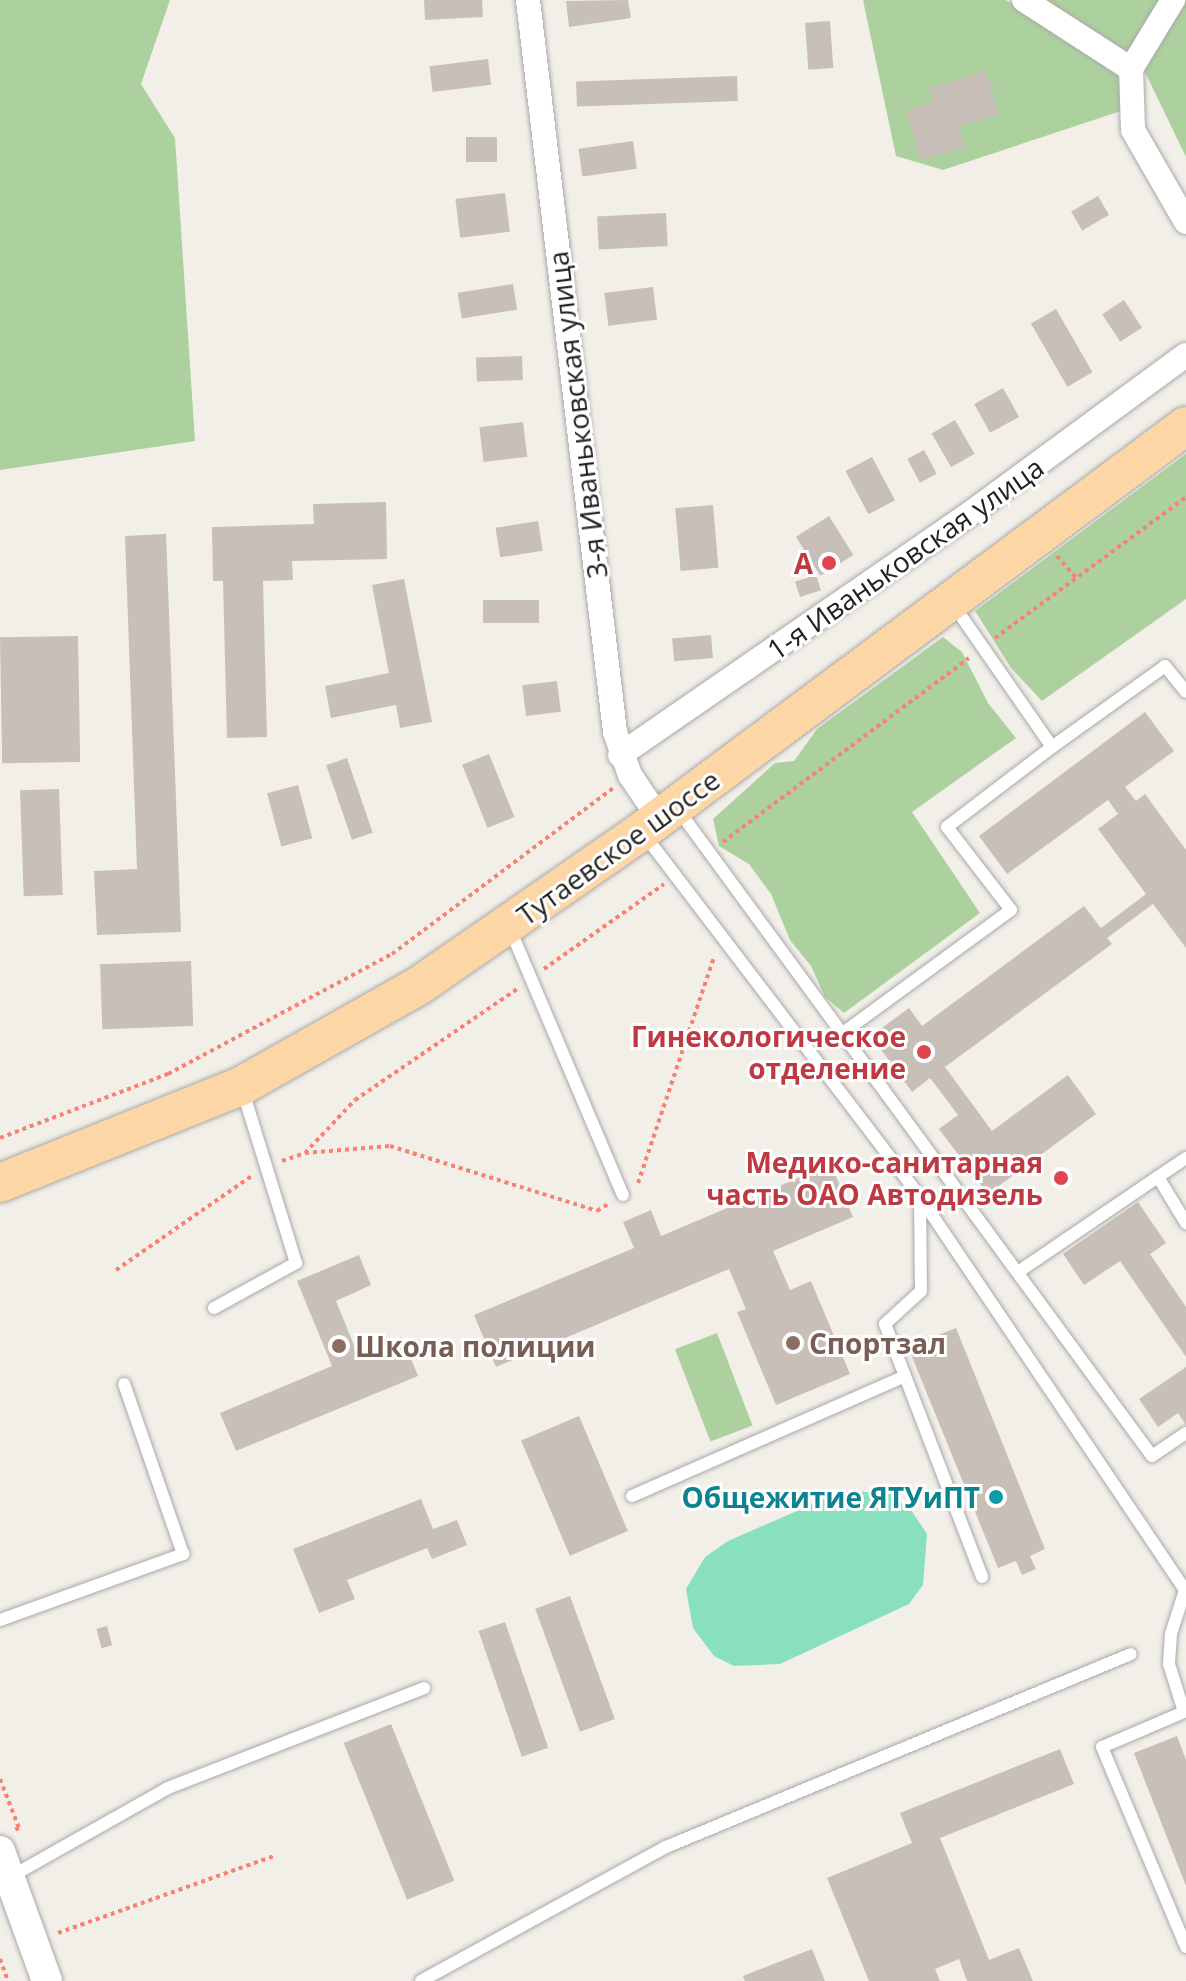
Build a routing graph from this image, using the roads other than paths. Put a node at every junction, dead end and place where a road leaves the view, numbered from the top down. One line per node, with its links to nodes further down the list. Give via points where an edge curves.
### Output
1 (528, 0): 11 (street, 3-я Иваньковская улица)
2 (1024, 0): 4 (street)
3 (1173, 0): 4 (street)
4 (1131, 69): 5 (street, via 1133,130)
5 (1186, 222)
6 (1186, 355): 11 (street, 1-я Иваньковская улица, via 972,512)
7 (1186, 426): 8 (main road, Тутаевское шоссе)
8 (950, 601): 10 (lane); 12 (main road, Тутаевское шоссе)
9 (1186, 692): 10 (lane, via 1165,666)
10 (1052, 747): 14 (lane, via 947,827 1011,910)
11 (620, 755): 12 (street, 3-я Иваньковская улица)
12 (659, 819): 13 (main road, Тутаевское шоссе); 14 (lane, via 710,852); 20 (lane, via 673,878)
13 (509, 926): 15 (main road, Тутаевское шоссе, via 326,1042); 19 (lane)
14 (840, 1035): 22 (lane)
15 (241, 1086): 18 (main road, Тутаевское шоссе); 23 (lane, via 296,1263)
16 (1186, 1158): 17 (lane)
17 (1158, 1177): 21 (lane); 22 (lane)
18 (0, 1183)
19 (623, 1195)
20 (920, 1197): 24 (lane, via 921,1291 885,1324); 29 (lane)
21 (1186, 1223)
22 (1018, 1272): 26 (lane, via 1152,1456)
23 (214, 1308)
24 (905, 1376): 27 (lane); 28 (lane)
25 (124, 1384): 30 (lane, via 183,1554)
26 (1186, 1433)
27 (632, 1496)
28 (982, 1577)
29 (1185, 1589): 34 (lane, via 1169,1664 1184,1712 1102,1747)
30 (0, 1620)
31 (1131, 1654): 36 (lane, via 666,1847)
32 (424, 1688): 33 (lane, via 168,1788)
33 (5, 1860): 35 (street)
34 (1186, 1947)
35 (47, 1981)
36 (421, 1981)

